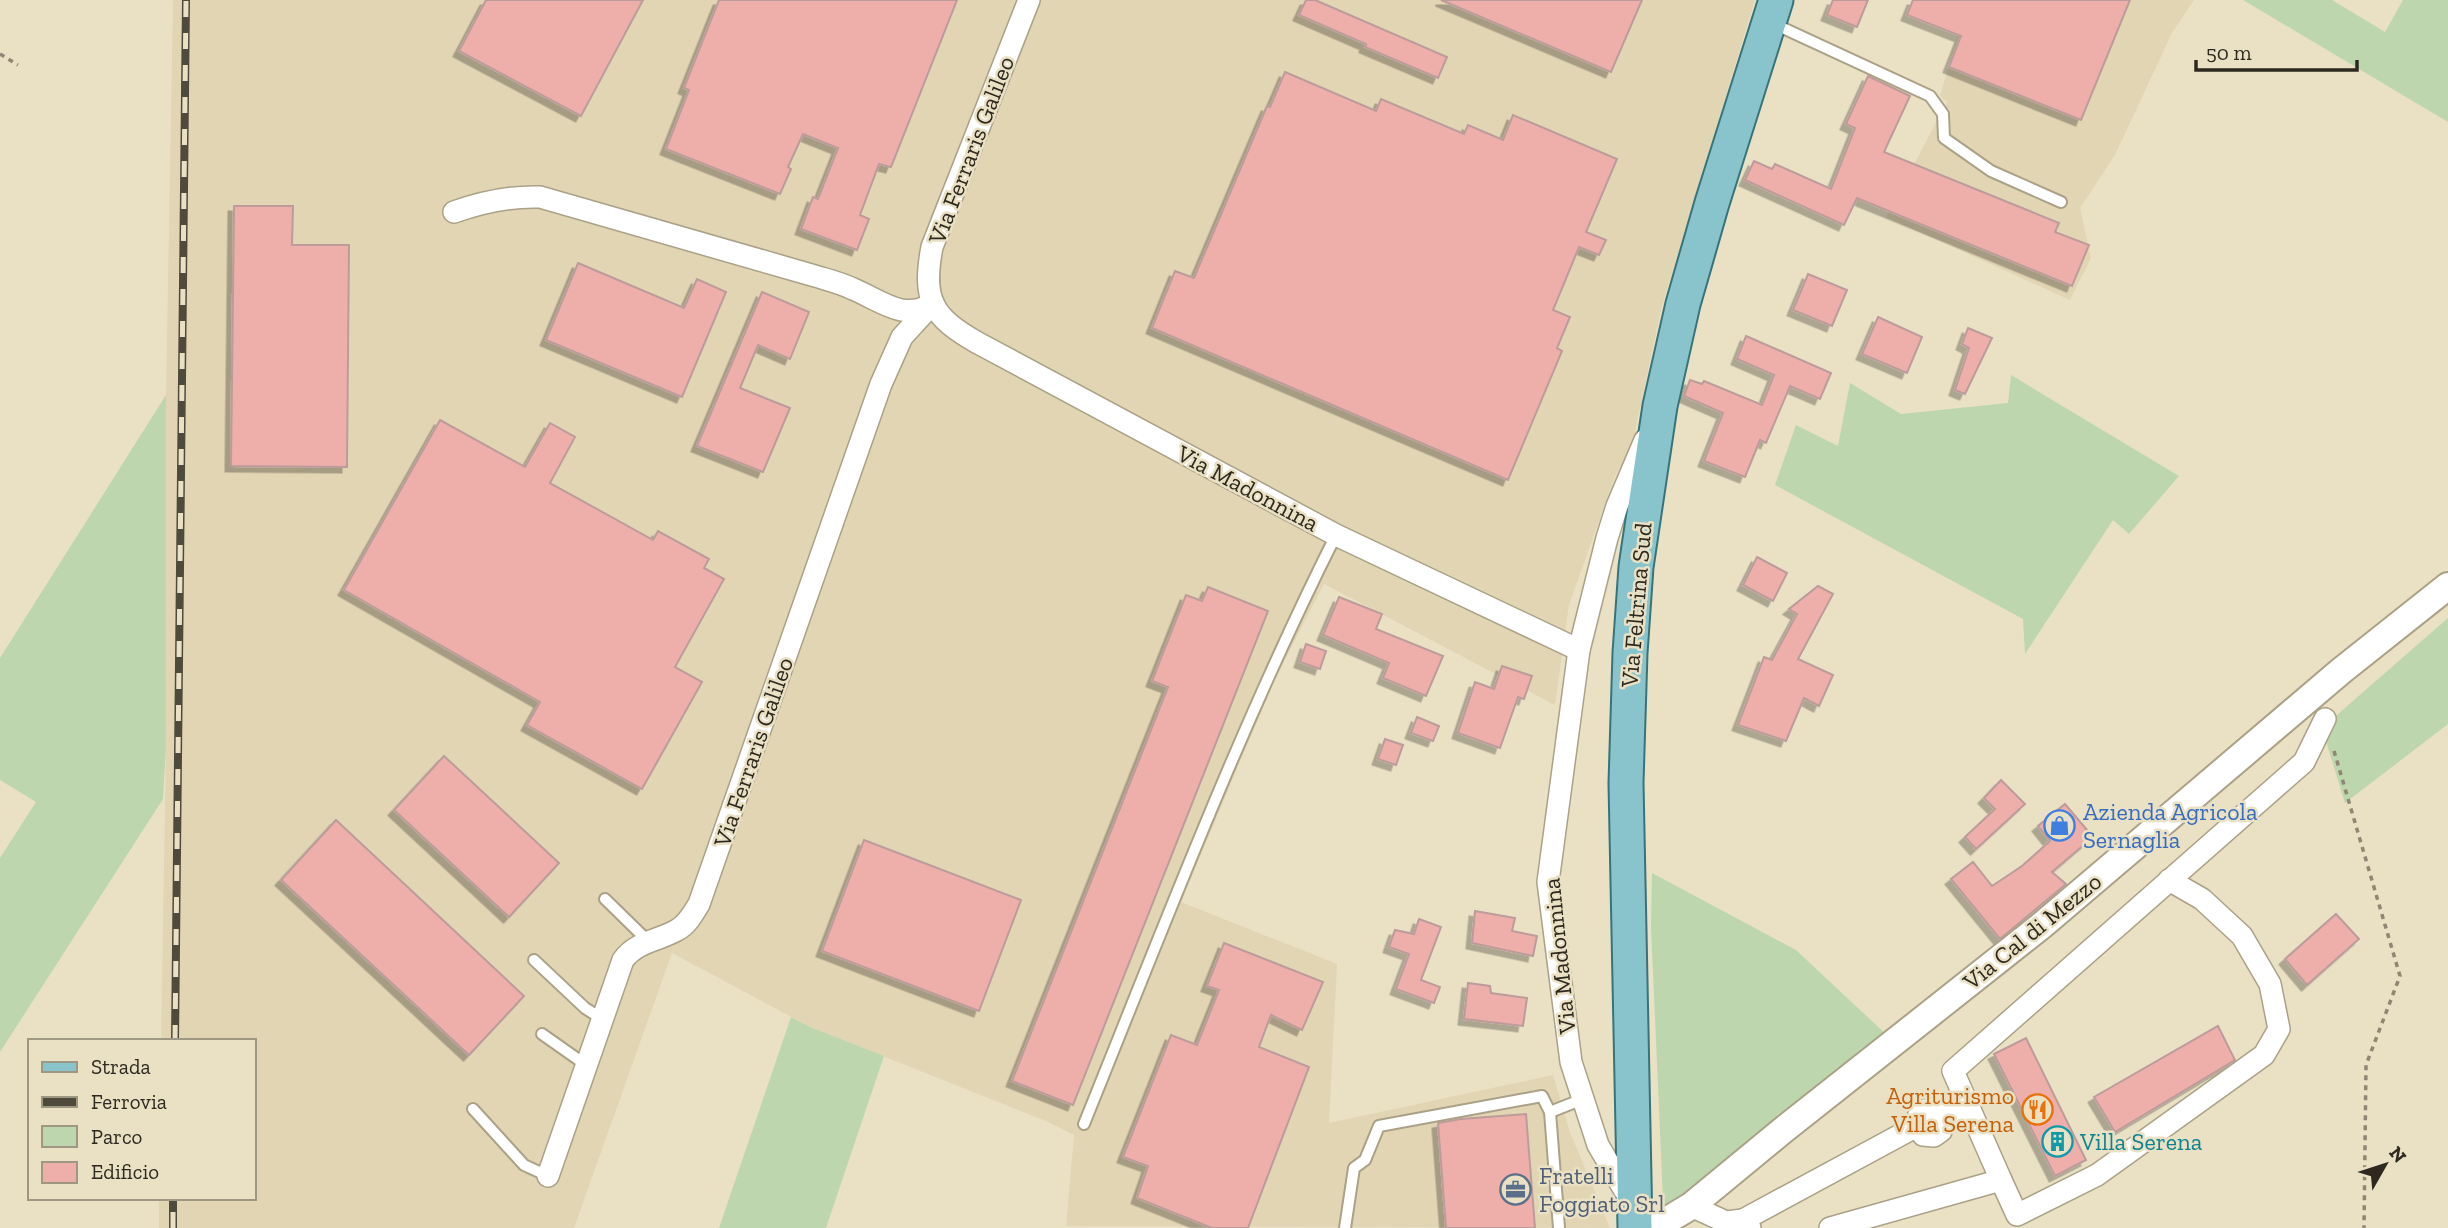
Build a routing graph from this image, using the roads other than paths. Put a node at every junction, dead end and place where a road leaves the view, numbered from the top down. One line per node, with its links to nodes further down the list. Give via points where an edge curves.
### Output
1 (1029, 0): 5 (street, Via Ferraris Galileo, via 936,235 928,280)
2 (1773, 11): 3 (lane, via 1930,96 1943,114 1944,138 1990,171); 6 (main road, Via Feltrina Sud, via 1697,251)
3 (2061, 202)
4 (454, 212): 5 (street, via 502,199 540,197 816,276 903,311)
5 (933, 303): 7 (street, Via Madonnina, via 938,315 961,333); 13 (street, Via Ferraris Galileo, via 902,337 881,384 699,904 678,930)
6 (1660, 407): 9 (street, Via Madonnina, via 1617,506); 26 (main road, Via Feltrina Sud, via 1636,567 1627,720)
7 (1336, 535): 9 (street, Via Madonnina); 22 (lane, via 1209,815)
8 (2448, 586): 25 (street, Via Cal di Mezzo, via 2041,926)
9 (1579, 650): 18 (street, Via Madonnina, via 1548,882 1571,1062)
10 (2325, 719): 11 (street, via 2304,762)
11 (2169, 880): 19 (street, via 1952,1071); 24 (street, via 2202,899 2242,936 2270,984 2278,1030 2264,1055 2098,1175 2017,1215)
12 (605, 899): 13 (lane)
13 (648, 941): 15 (street, Via Ferraris Galileo, via 623,960)
14 (534, 960): 15 (lane)
15 (603, 1019): 17 (street, Via Ferraris Galileo)
16 (542, 1034): 17 (lane)
17 (586, 1065): 23 (street, Via Ferraris Galileo)
18 (1583, 1099): 21 (lane); 26 (street, Via Madonnina, via 1598,1145)
19 (1967, 1103): 24 (street); 27 (street, via 1943,1120 1934,1110 1925,1110 1917,1126)
20 (473, 1109): 23 (lane, via 524,1165)
21 (1550, 1112): 28 (lane, via 1542,1096 1379,1126 1365,1160 1354,1168); 29 (lane)
22 (1084, 1124)
23 (548, 1176)
24 (2001, 1180): 30 (street)
25 (1692, 1206): 26 (street, Via Cal di Mezzo, via 1661,1224); 27 (street, via 1726,1222)
26 (1635, 1220)
27 (1747, 1224)
28 (1345, 1228)
29 (1559, 1228)
30 (1830, 1228)

